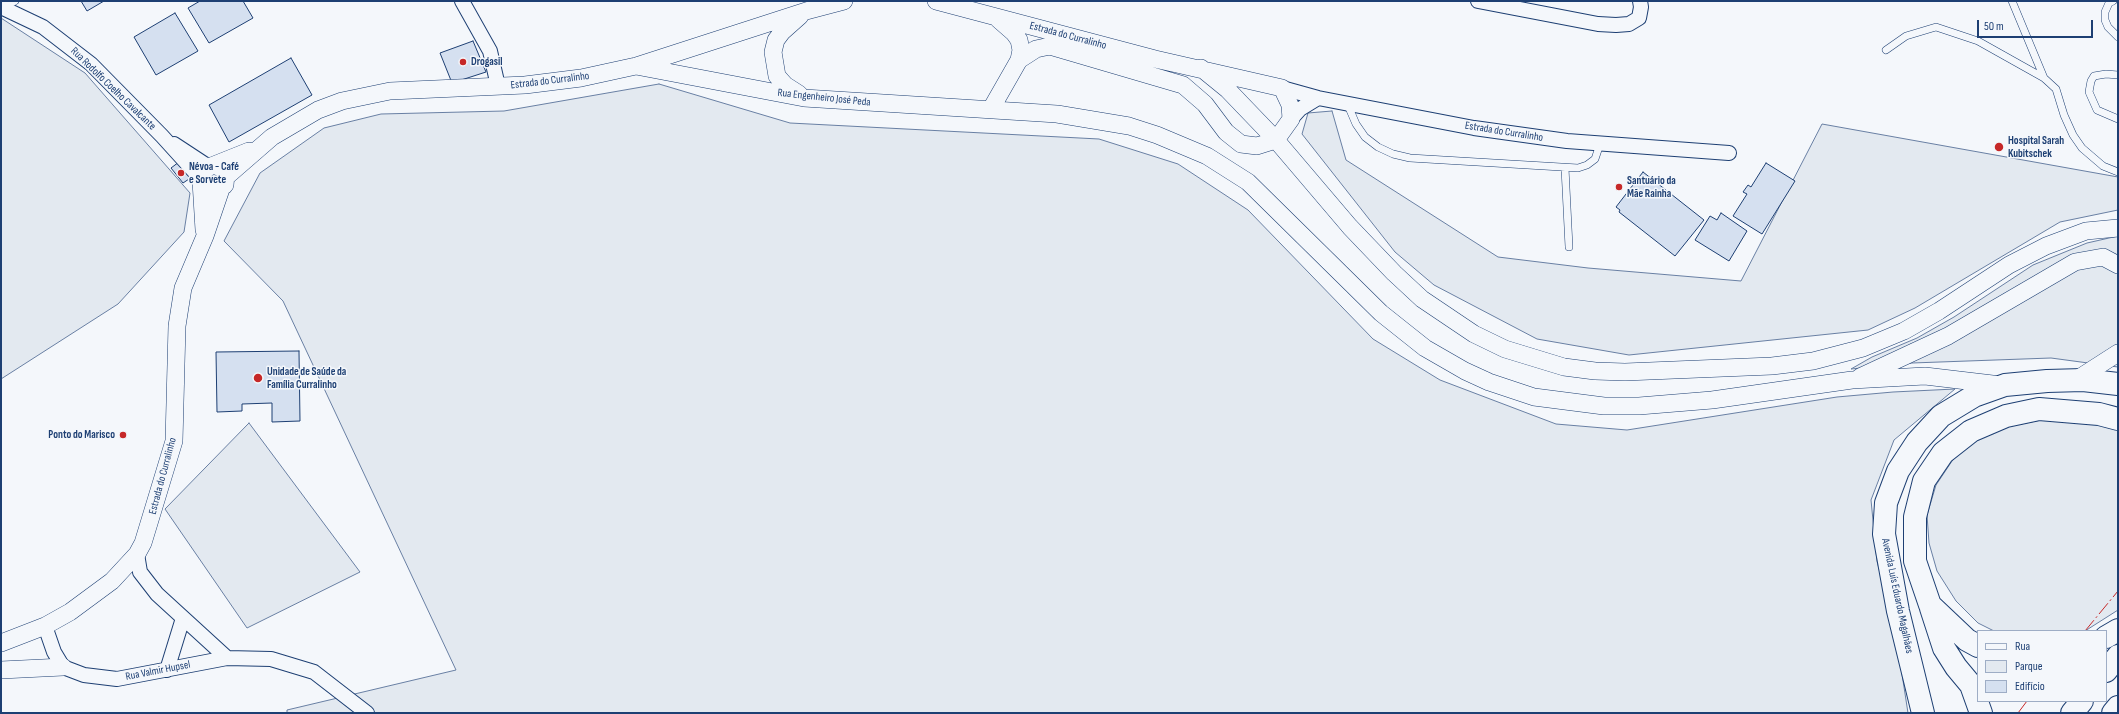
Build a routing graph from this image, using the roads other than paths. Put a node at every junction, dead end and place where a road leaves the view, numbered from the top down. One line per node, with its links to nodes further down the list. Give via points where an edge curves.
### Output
1 (16, 1): 9 (lane)
2 (462, 1): 19 (street, via 490,51)
3 (844, 1): 10 (street, Estrada do Curralinho)
4 (936, 1): 11 (street, Estrada do Curralinho)
5 (1478, 1): 8 (street, via 1598,24 1616,25 1629,24 1639,18)
6 (2012, 1): 18 (lane)
7 (2113, 1): 12 (lane, via 2109,3 2105,12 2106,20 2108,27)
8 (1641, 4)
9 (2, 7): 33 (street, Rua Rodolfo Coelho Cavalcante, via 43,27 73,49 162,136)
10 (806, 11): 15 (street, Estrada do Curralinho); 21 (street, via 782,32 776,40 773,52 777,76)
11 (993, 15): 14 (street, via 1019,40 1022,50); 16 (street, Estrada do Curralinho, via 1061,35)
12 (2118, 37)
13 (1886, 50): 18 (lane, via 1906,36 1936,28 1978,41)
14 (1019, 60): 24 (street); 27 (street, via 1036,49 1050,46 1183,85 1205,104 1226,132 1241,144 1256,146)
15 (636, 66): 19 (street, Estrada do Curralinho, via 574,79); 21 (street, Rua Engenheiro José Peda)
16 (1200, 68): 20 (street, Estrada do Curralinho); 27 (street, via 1228,90)
17 (2118, 75): 25 (lane, via 2094,76 2089,92 2098,110)
18 (2044, 78): 32 (lane, via 2056,89 2064,115 2082,148 2103,166)
19 (498, 86): 29 (street, Estrada do Curralinho, via 390,91 342,100 300,120)
20 (1282, 88): 22 (street, Estrada do Curralinho); 26 (street, via 1290,105)
21 (804, 98): 24 (street, Rua Engenheiro José Peda)
22 (1318, 98): 23 (street, Estrada do Curralinho); 26 (street, via 1300,109)
23 (1347, 103): 28 (street, Estrada do Curralinho, via 1474,128); 31 (lane, via 1365,137 1378,147 1394,154 1431,160)
24 (991, 109): 40 (street, Rua Engenheiro José Peda, via 1058,114 1129,126 1158,134 1207,156 1248,182 1267,198 1364,296 1408,336 1442,360 1510,390 1567,402 1639,406 1712,400)
25 (2118, 118)
26 (1291, 119): 27 (street)
27 (1276, 140): 35 (street, via 1350,227 1394,273 1444,315 1474,334 1505,348 1564,367 1595,371 1772,366 1812,361 1855,350 1904,331 2009,264 2046,246 2086,231)
28 (1600, 144): 30 (street, Estrada do Curralinho); 31 (lane, via 1595,159 1587,165)
29 (259, 147): 33 (street, Estrada do Curralinho); 34 (street, Estrada do Curralinho)
30 (1729, 153)
31 (1565, 168): 37 (lane)
32 (2118, 172)
33 (205, 173): 34 (street, via 217,166 222,169); 34 (street, via 203,187 208,190 214,192); 36 (street, Estrada do Curralinho)
34 (224, 183): 36 (street, Estrada do Curralinho)
35 (2118, 228)
36 (205, 236): 45 (street, Estrada do Curralinho, via 189,270 179,306 174,441 150,524)
37 (1569, 247)
38 (2118, 265): 40 (street, via 2103,257 2075,262 1948,336)
39 (2118, 353): 41 (street)
40 (1852, 380): 43 (street, via 1925,376)
41 (2076, 380): 42 (main road, Avenida Luís Eduardo Magalhães); 43 (main road, Avenida Luís Eduardo Magalhães)
42 (2118, 384)
43 (2005, 385): 55 (main road, Avenida Luís Eduardo Magalhães, via 1974,396 1941,416 1913,448 1898,471 1886,502 1884,534 1898,611)
44 (2118, 419): 46 (main road, via 2099,414 2039,409 2006,416 1971,431 1942,453 1924,481 1915,517 1915,561)
45 (136, 554): 47 (street, via 140,572 157,594); 48 (street, Estrada do Curralinho, via 112,581 70,612)
46 (1930, 605): 52 (main road, via 1967,640); 60 (main road, via 1944,648 1971,685)
47 (183, 618): 54 (street); 58 (street)
48 (45, 626): 51 (street, Estrada do Curralinho); 56 (street, via 54,652)
49 (2118, 630): 50 (main road)
50 (2107, 636)
51 (1, 643)
52 (1977, 645)
53 (2118, 656): 59 (main road)
54 (227, 658): 58 (street, Rua Valmir Hupsel); 64 (street, Rua Valmir Hupsel, via 271,659 314,672)
55 (1912, 666): 65 (main road, Avenida Luís Eduardo Magalhães); 66 (main road)
56 (63, 667): 57 (street); 58 (street, Rua Valmir Hupsel, via 84,675 118,679)
57 (1, 670)
58 (167, 670)
59 (2107, 670)
60 (1977, 700)
61 (1978, 702): 67 (main road)
62 (2081, 702): 68 (main road)
63 (2118, 707): 69 (main road)
64 (367, 713)
65 (1923, 713)
66 (1937, 713)
67 (1982, 713)
68 (2072, 713)
69 (2113, 713)

